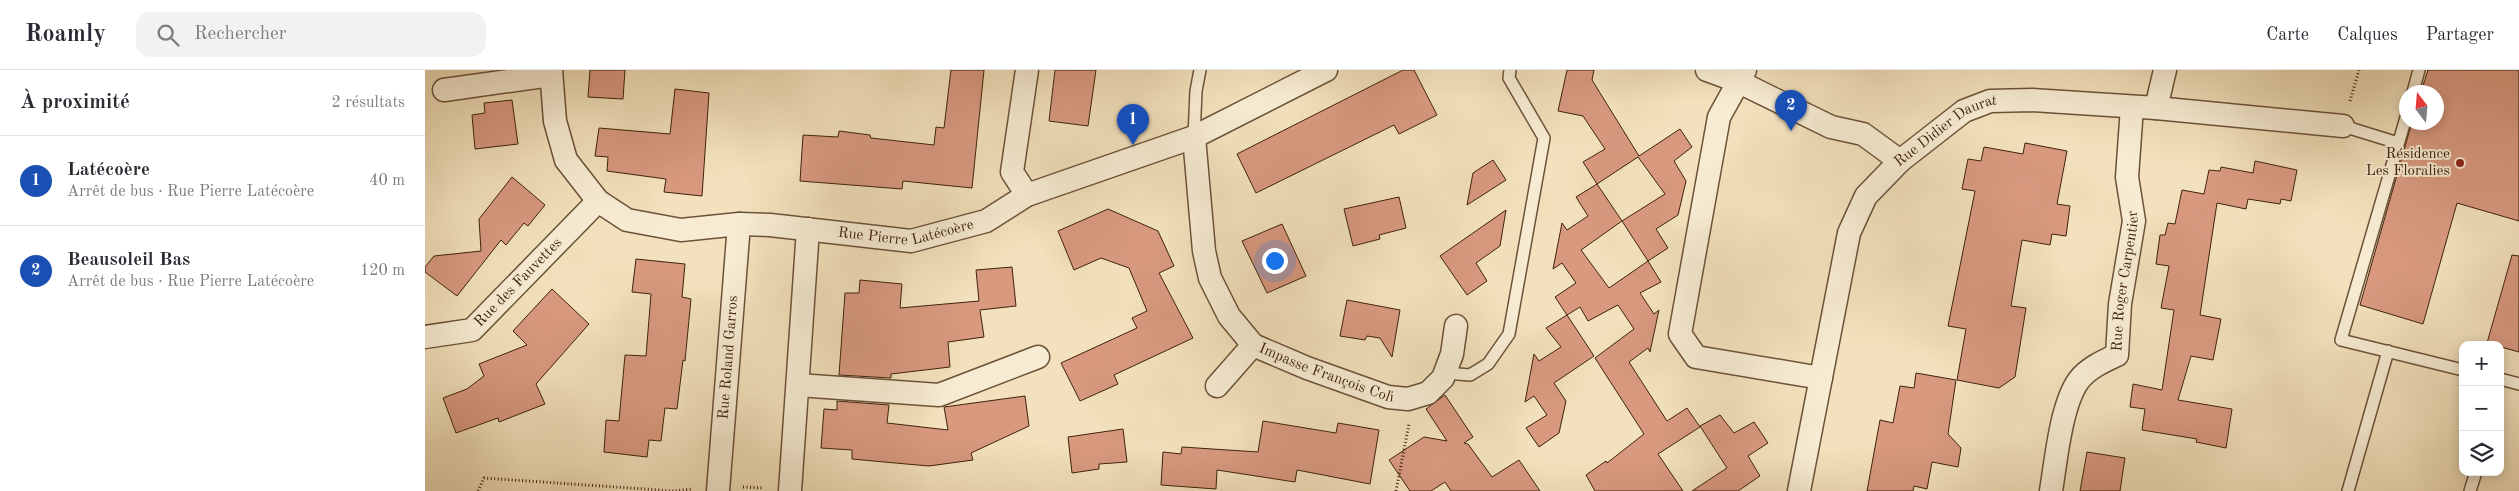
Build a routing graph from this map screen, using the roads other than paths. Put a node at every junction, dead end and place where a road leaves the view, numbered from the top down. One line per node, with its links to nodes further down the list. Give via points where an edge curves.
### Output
1 (1027, 70): 19 (street, via 1012,172)
2 (1200, 70): 16 (lane)
3 (1326, 70): 16 (street, Rue Pierre Latécoère)
4 (1511, 70): 29 (lane, via 1509,78 1544,138 1509,334 1488,364 1470,375)
5 (1707, 70): 9 (street)
6 (2165, 70): 13 (street)
7 (2419, 70): 10 (lane)
8 (551, 73): 11 (street); 20 (street, Rue Pierre Latécoère, via 555,121 567,160)
9 (1741, 76): 18 (street, via 1831,127 1863,134); 30 (street, via 1719,117 1680,334 1696,357)
10 (2415, 85)
11 (444, 90)
12 (2132, 107): 13 (street, Rue Didier Daurat); 18 (street, Rue Didier Daurat, via 2032,100 1990,101 1964,112); 39 (street, Rue Roger Carpentier, via 2127,176 2135,221 2120,304 2117,355 2098,364 2079,379 2068,399)
13 (2156, 108): 14 (street, Rue Didier Daurat)
14 (2343, 126): 17 (lane)
15 (2402, 130): 17 (lane)
16 (1194, 136): 19 (street, Rue Pierre Latécoère); 25 (street, Impasse François Coli, via 1204,251 1210,278 1229,316)
17 (2398, 143): 26 (lane, via 2341,340)
18 (1900, 161): 30 (street, Rue Didier Daurat, via 1866,196 1849,233)
19 (1027, 195): 22 (street, Rue Pierre Latécoère, via 986,221 911,241)
20 (598, 201): 21 (street, Rue Pierre Latécoère, via 627,220 681,230); 24 (street, Rue des Fauvettes, via 472,330)
21 (739, 224): 22 (street, Rue Pierre Latécoère); 36 (street, Rue Roland Garros)
22 (808, 229): 33 (street)
23 (1455, 326): 29 (street, Impasse François Coli, via 1452,354)
24 (425, 337)
25 (1253, 345): 29 (street, Impasse François Coli, via 1388,397 1408,399 1428,393); 34 (street)
26 (2388, 351): 28 (lane); 40 (lane)
27 (1038, 357): 33 (street, via 939,394)
28 (2459, 369)
29 (1445, 373)
30 (1821, 378): 38 (street, Rue Didier Daurat)
31 (2504, 382): 32 (lane)
32 (2519, 384)
33 (797, 385): 37 (street)
34 (1217, 386)
35 (2475, 476): 41 (lane)
36 (718, 488)
37 (791, 490)
38 (1799, 491)
39 (2051, 491)
40 (2349, 491)
41 (2470, 491)

